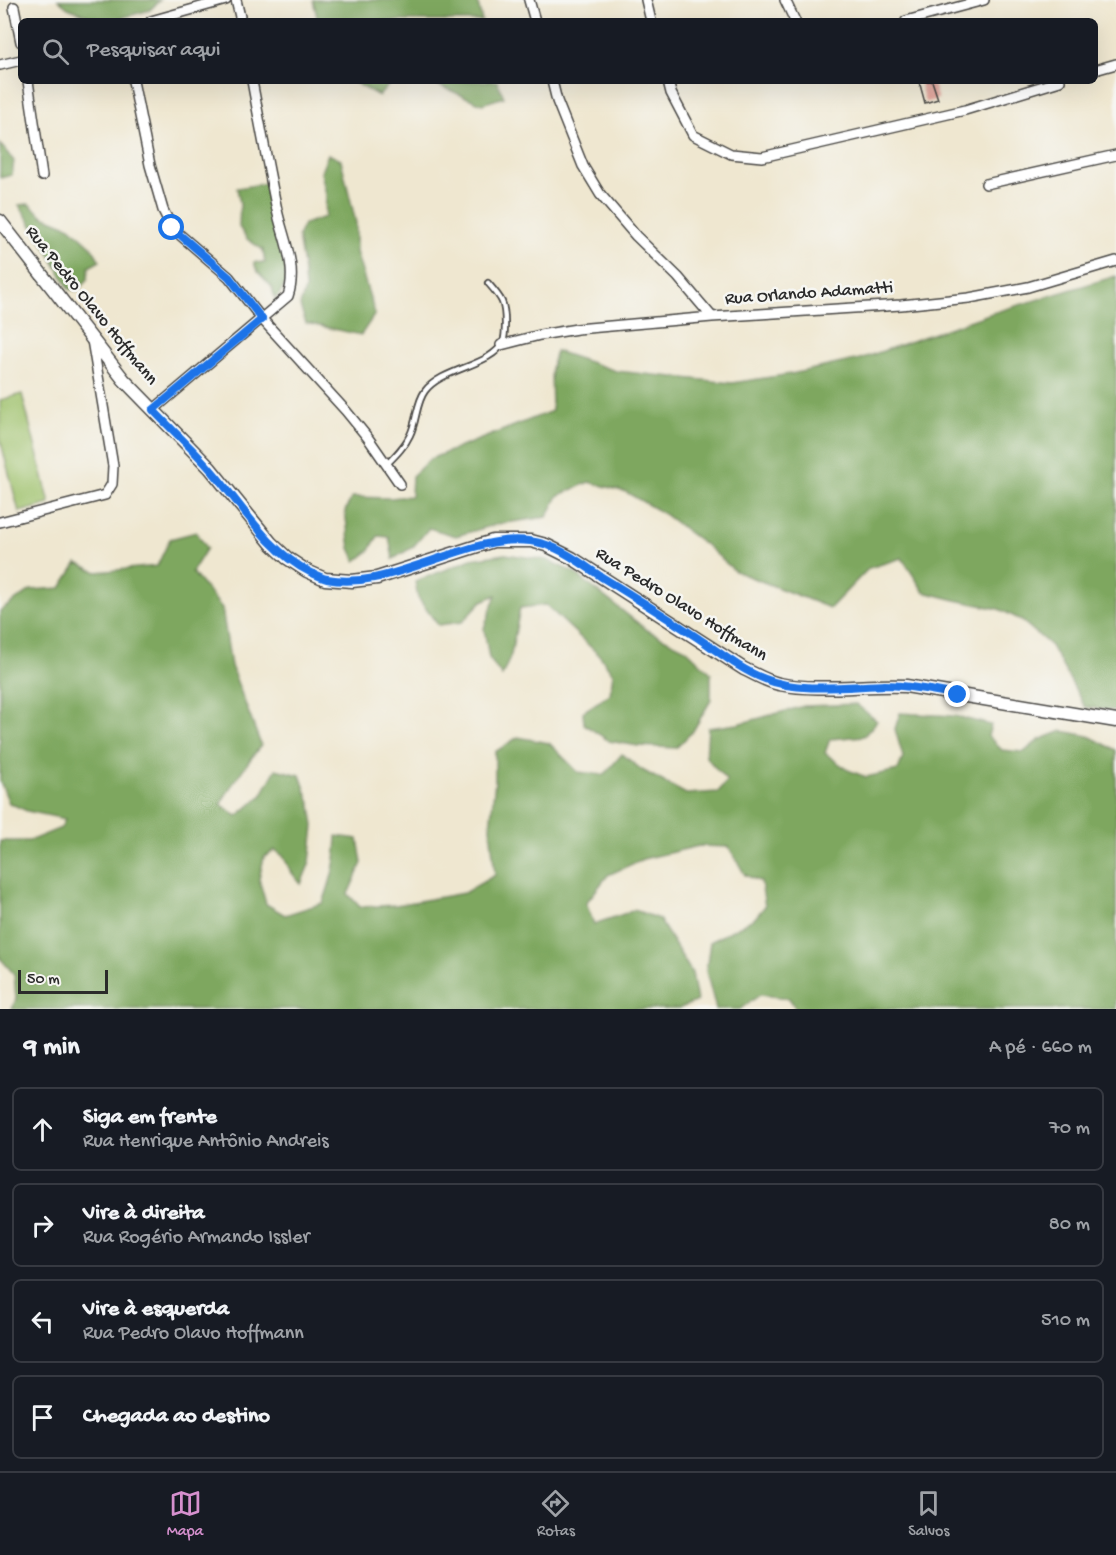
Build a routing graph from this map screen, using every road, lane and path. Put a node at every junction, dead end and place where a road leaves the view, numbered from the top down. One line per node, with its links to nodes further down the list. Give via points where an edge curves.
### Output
1 (226, 0): 8 (street)
2 (236, 0): 9 (street)
3 (529, 0): 10 (street)
4 (646, 0): 11 (street)
5 (785, 0): 12 (street)
6 (984, 0): 13 (street)
7 (14, 7): 14 (street)
8 (162, 18)
9 (239, 18)
10 (534, 18)
11 (650, 18)
12 (794, 18)
13 (917, 18)
14 (18, 27)
15 (18, 61): 17 (street)
16 (1116, 64): 18 (street)
17 (0, 65)
18 (1098, 69)
19 (28, 84): 26 (street)
20 (134, 84): 32 (street, via 150,165 172,228 229,277)
21 (253, 84): 32 (street, via 292,277 288,296)
22 (553, 84): 31 (street, via 583,166 600,194)
23 (669, 84): 24 (street, via 693,135 731,154 762,157 965,110)
24 (1050, 84)
25 (1116, 155): 27 (street)
26 (42, 176)
27 (986, 184)
28 (0, 221): 33 (street, Rua Pedro Olavo Hoffmann)
29 (1116, 261): 31 (street, Rua Orlando Adamatti, via 1028,287 969,298)
30 (488, 283): 34 (lane, via 504,306)
31 (711, 317): 34 (street, Rua Orlando Adamatti, via 577,329)
32 (262, 319): 35 (street); 36 (street, via 346,411)
33 (91, 336): 35 (street, Rua Pedro Olavo Hoffmann); 38 (street, via 113,466 112,484 105,495)
34 (501, 345): 36 (lane, Rua Orlando Adamatti, via 484,358 434,381 424,392 411,434)
35 (153, 410): 39 (street, Rua Pedro Olavo Hoffmann, via 210,468 271,543 287,558 325,579 377,578 493,542 531,541 572,558 764,679 834,687 906,686)
36 (387, 464): 37 (street)
37 (400, 484)
38 (0, 522)
39 (1116, 722)

